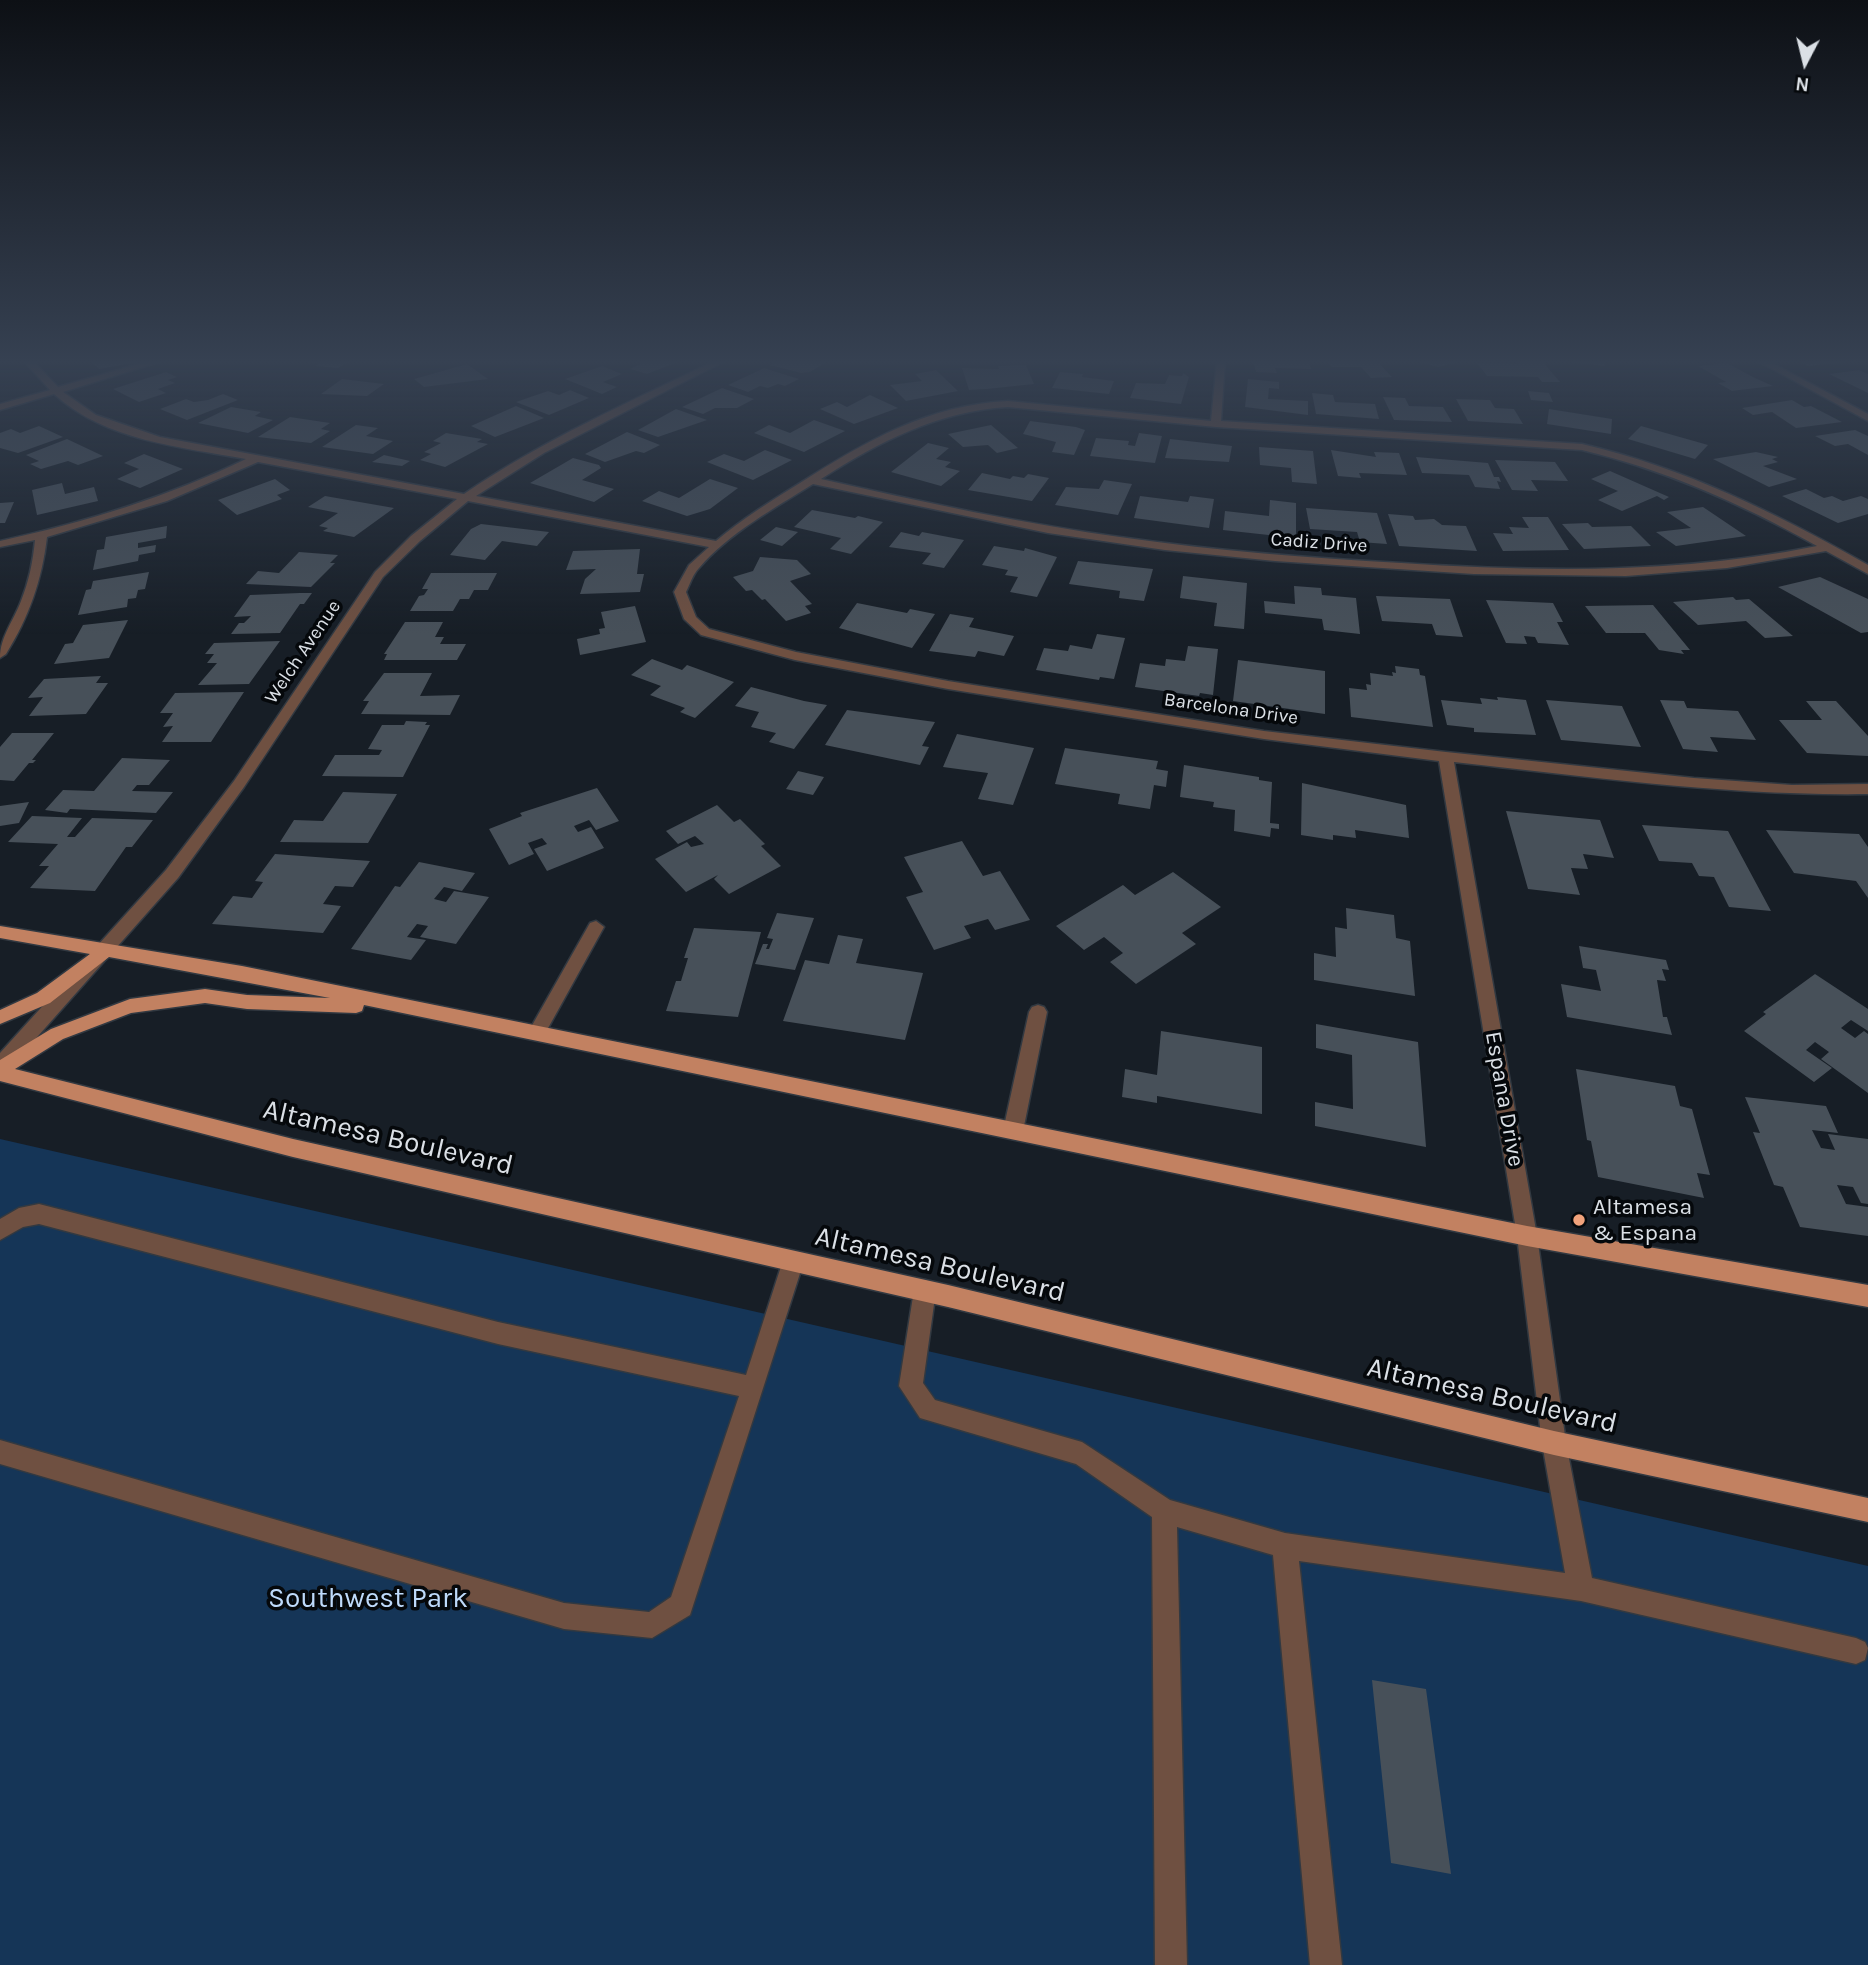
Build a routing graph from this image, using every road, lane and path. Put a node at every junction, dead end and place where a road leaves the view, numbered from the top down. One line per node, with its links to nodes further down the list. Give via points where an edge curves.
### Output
1 (227, 452): 5 (street)
2 (537, 452): 7 (street, Welch Avenue)
3 (855, 452): 6 (street, Barcelona Drive)
4 (1604, 452): 11 (street, Barcelona Drive, via 1687,479)
5 (257, 458): 7 (street); 8 (street, via 145,508)
6 (811, 480): 10 (street, Barcelona Drive); 11 (street, Cadiz Drive, via 986,518 1128,542 1345,563 1658,573)
7 (466, 496): 10 (street); 18 (street, Welch Avenue, via 379,575 239,784 172,874)
8 (41, 536): 9 (street); 13 (street, via 38,569 26,606)
9 (0, 544)
10 (718, 545): 14 (street, Barcelona Drive, via 693,567 680,593 690,619 705,632 732,640 962,687 1264,735)
11 (1828, 547): 12 (street, Barcelona Drive)
12 (1868, 569)
13 (0, 654)
14 (1446, 757): 15 (street, Barcelona Drive, via 1694,783 1792,790); 26 (street, Espana Drive)
15 (1868, 789)
16 (596, 927): 22 (street)
17 (0, 932): 18 (main road)
18 (106, 950): 19 (main road); 21 (main road, via 63,986); 23 (street, Welch Avenue)
19 (402, 1007): 22 (main road); 23 (main road, via 247,1002 205,996 130,1006 57,1034)
20 (1038, 1012): 24 (street)
21 (0, 1017)
22 (536, 1034): 24 (main road)
23 (0, 1069): 27 (main road, Altamesa Boulevard, via 293,1148)
24 (1013, 1131): 26 (main road)
25 (0, 1230): 30 (street, via 19,1218 39,1214 498,1333)
26 (1527, 1236): 29 (main road); 31 (street, Espana Drive)
27 (793, 1261): 28 (main road, Altamesa Boulevard); 30 (street)
28 (925, 1290): 31 (main road, Altamesa Boulevard); 34 (street, via 911,1386 928,1410 1082,1454)
29 (1868, 1296)
30 (753, 1388): 32 (street, via 681,1606 652,1625 564,1616)
31 (1554, 1443): 33 (main road, Altamesa Boulevard); 36 (street, Espana Drive)
32 (0, 1451)
33 (1868, 1510)
34 (1164, 1511): 35 (street); 38 (street)
35 (1285, 1546): 36 (street); 39 (street)
36 (1581, 1588): 37 (street)
37 (1856, 1651)
38 (1171, 1965)
39 (1326, 1965)

